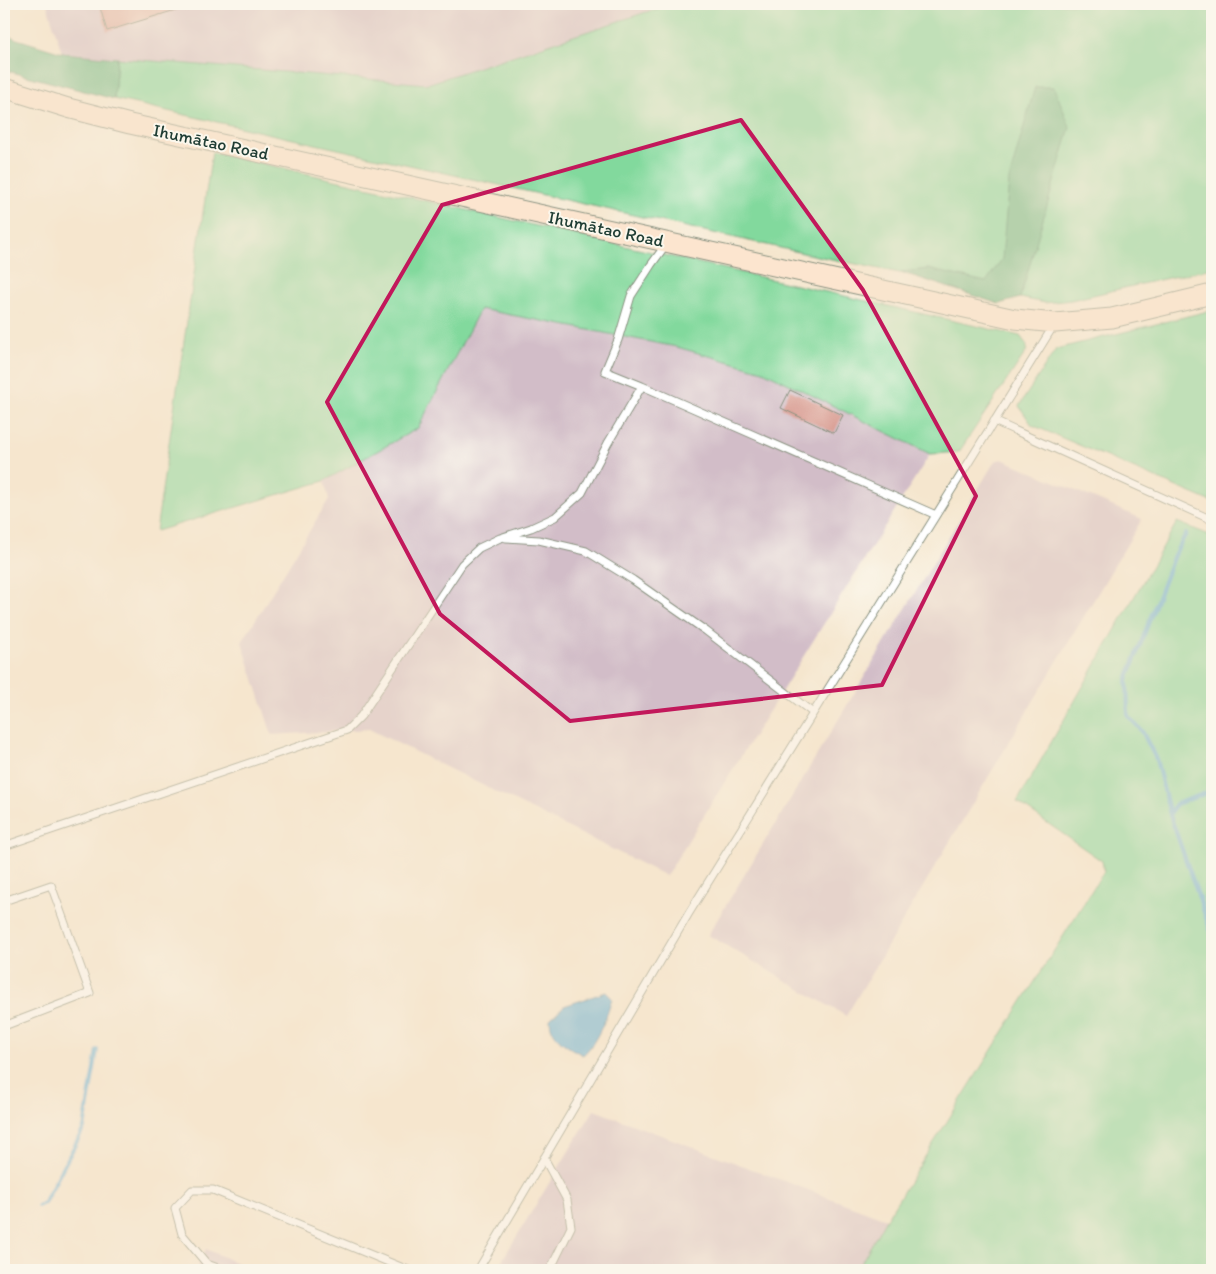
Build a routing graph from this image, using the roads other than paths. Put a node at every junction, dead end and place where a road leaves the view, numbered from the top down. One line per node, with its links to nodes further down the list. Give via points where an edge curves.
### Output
1 (4, 88): 2 (street, Ihumātao Road, via 130,124)
2 (667, 242): 4 (street, Ihumātao Road, via 1016,319); 5 (lane, via 631,296 605,371)
3 (1212, 294): 4 (street, Ihumātao Road, via 1112,318)
4 (1055, 323): 6 (lane)
5 (642, 386): 7 (lane); 9 (lane, via 582,493 555,517)
6 (994, 421): 7 (lane); 8 (lane)
7 (936, 515): 10 (lane)
8 (1212, 520)
9 (500, 538): 10 (lane, via 539,540 586,551 706,631); 11 (lane, via 479,548 462,564 361,716 347,730)
10 (813, 713): 14 (lane, via 688,913)
11 (4, 846)
12 (4, 902): 13 (lane, via 51,884 90,993)
13 (4, 1026)
14 (544, 1158): 17 (lane); 18 (lane, via 567,1200 571,1227)
15 (220, 1270): 16 (lane, via 207,1264 182,1234 175,1208 192,1190 213,1190)
16 (408, 1270)
17 (478, 1270)
18 (550, 1270)

